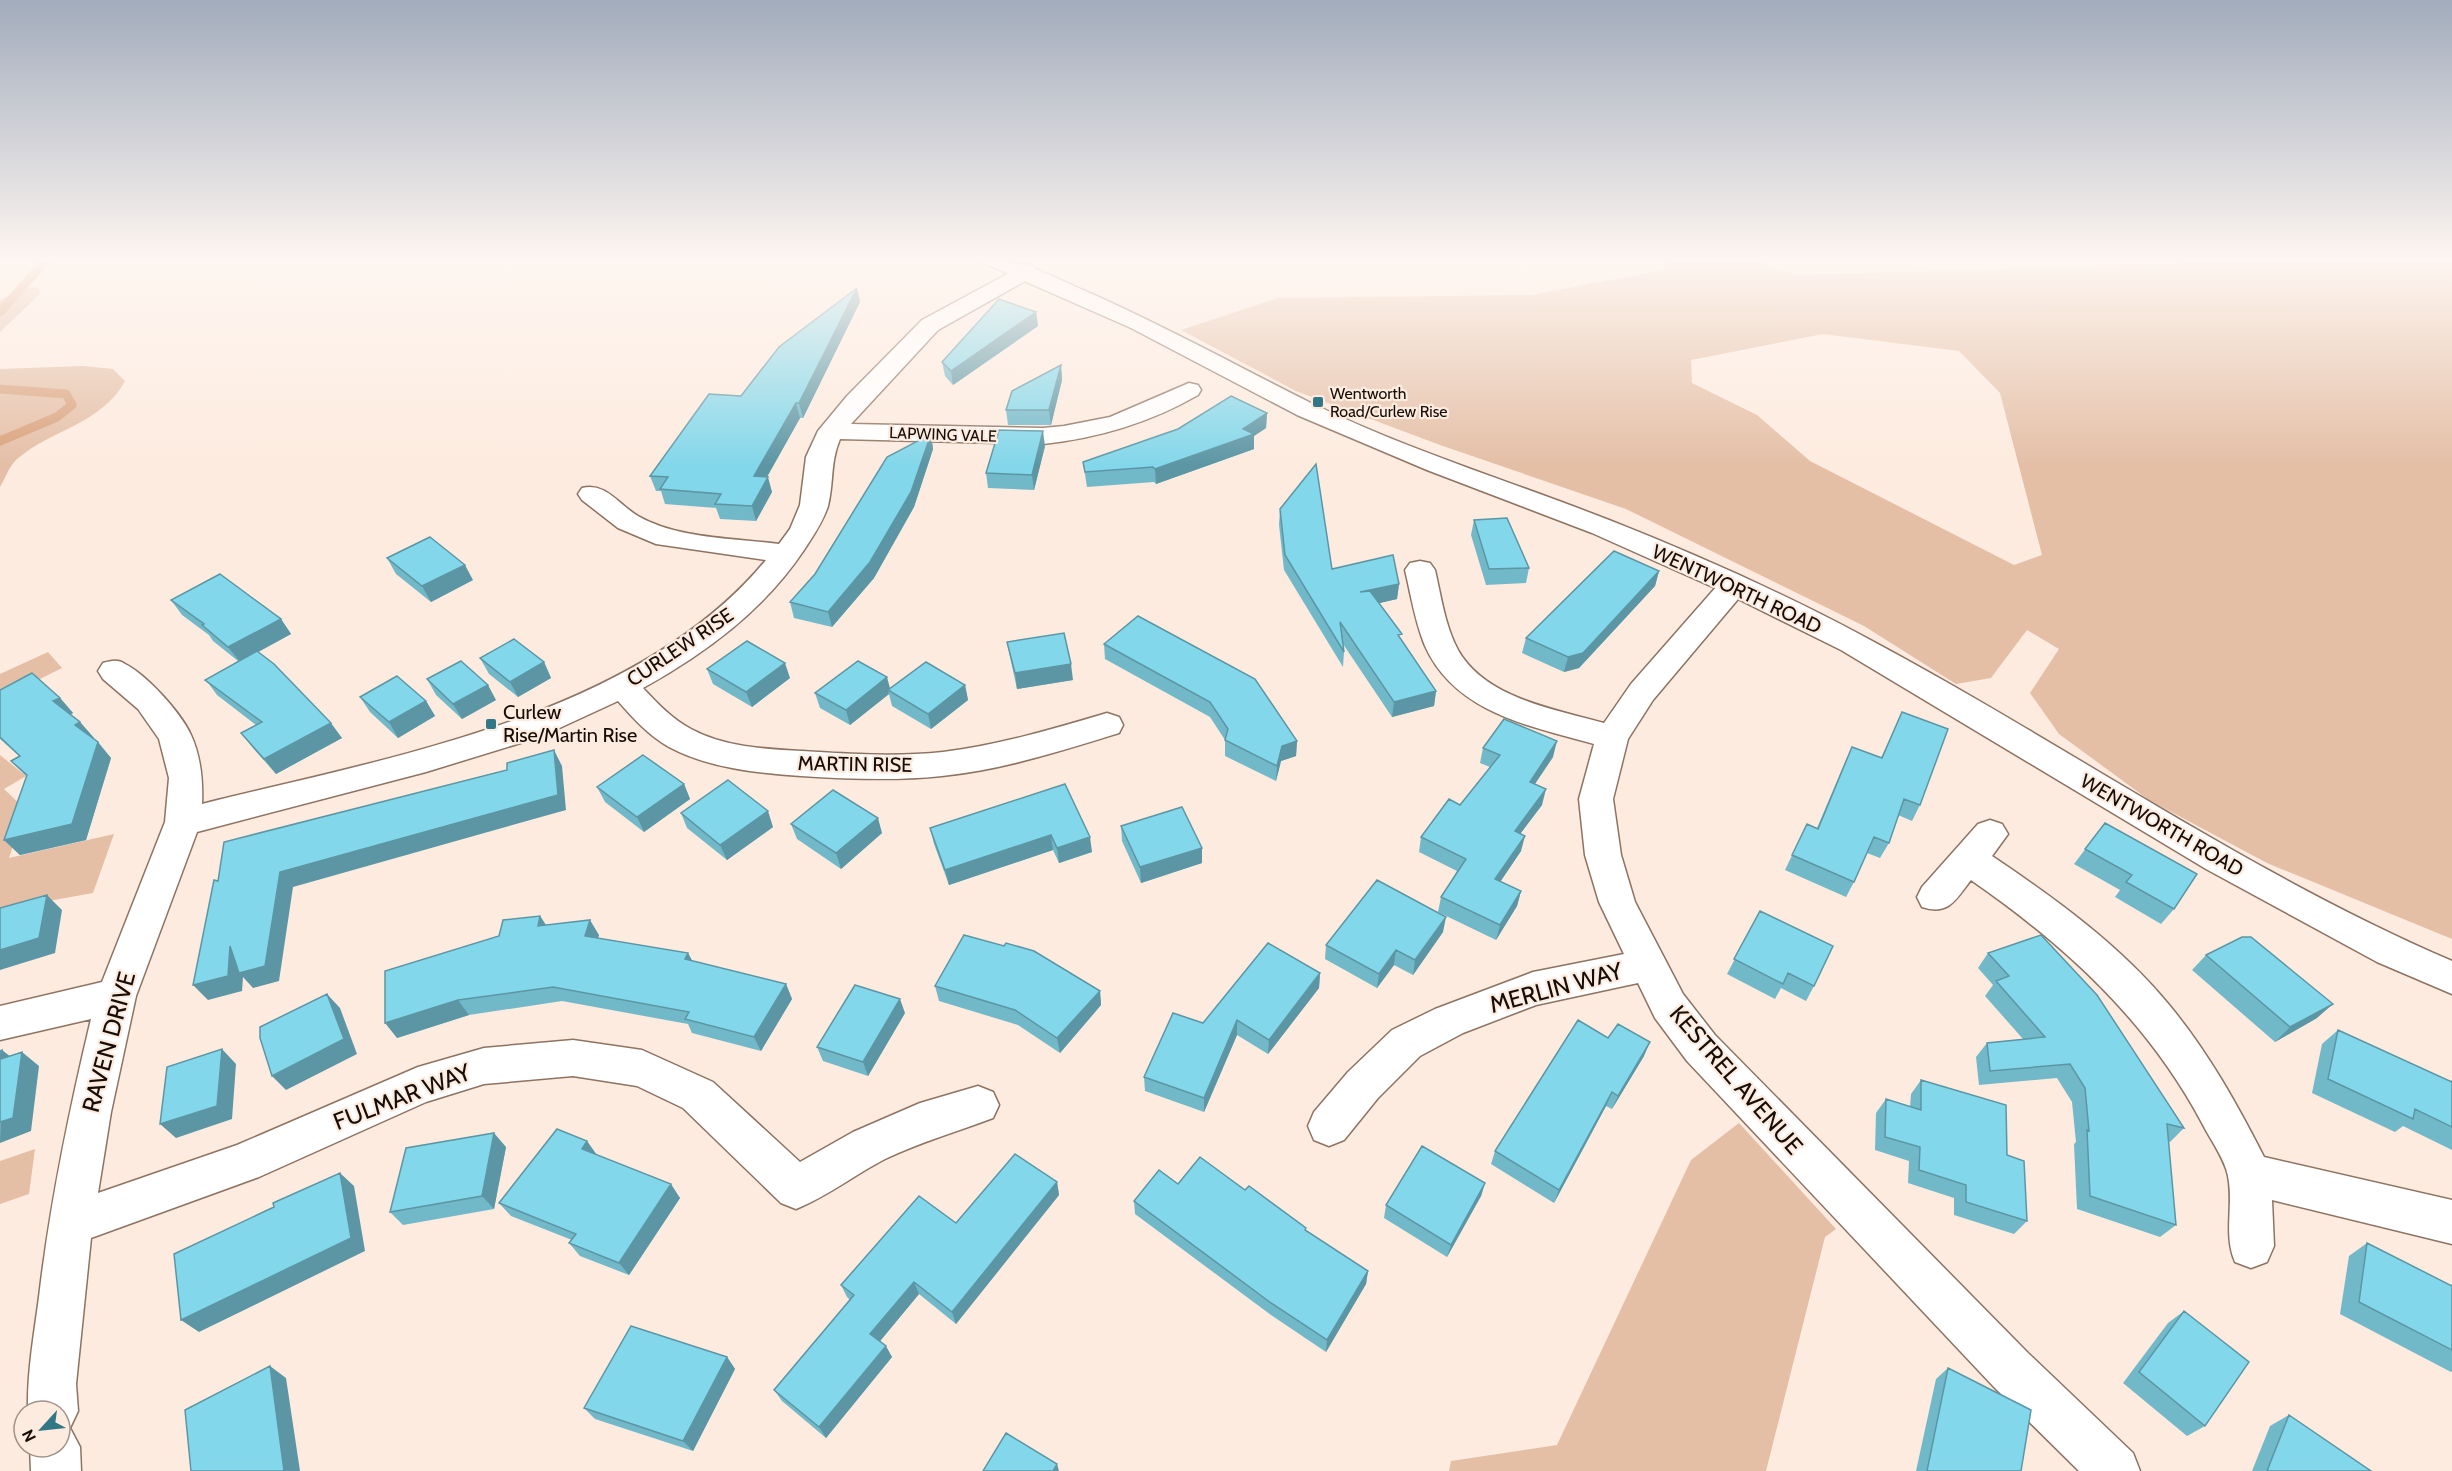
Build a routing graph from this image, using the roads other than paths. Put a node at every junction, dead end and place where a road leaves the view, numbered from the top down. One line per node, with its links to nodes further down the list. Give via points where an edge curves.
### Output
1 (928, 328): 4 (street, CURLEW RISE)
2 (1148, 328): 8 (street, WENTWORTH ROAD, via 1306,410 1602,527)
3 (1189, 390): 4 (street, LAPWING VALE, via 1161,407 1096,431 1042,436)
4 (831, 431): 6 (street, CURLEW RISE, via 819,457 814,505)
5 (592, 494): 6 (street, via 628,522 666,538)
6 (788, 554): 10 (street, CURLEW RISE, via 733,613 668,660)
7 (1419, 570): 12 (street, via 1439,642 1451,664 1469,683 1521,710)
8 (1734, 585): 12 (street, KESTREL AVENUE, via 1642,692); 16 (street, WENTWORTH ROAD, via 1852,643 2219,859 2390,951)
9 (114, 671): 13 (street, RAVEN DRIVE, via 149,701 175,736 186,778)
10 (623, 686): 11 (street, MARTIN RISE, via 659,722 686,741 747,758 798,764 918,766 951,762 1040,746); 13 (street, CURLEW RISE, via 528,729 493,740)
11 (1107, 725)
12 (1612, 737): 15 (street, KESTREL AVENUE, via 1596,799 1603,855 1617,902)
13 (183, 822): 17 (street, RAVEN DRIVE)
14 (1935, 897): 21 (street, via 1978,846 2032,902 2138,997 2179,1050 2219,1112)
15 (1647, 965): 20 (street, MERLIN WAY, via 1533,989 1449,1021 1406,1044 1363,1084); 26 (street, KESTREL AVENUE, via 1669,1006 1709,1057 2011,1370)
16 (2452, 978)
17 (116, 996): 18 (street); 23 (street, RAVEN DRIVE)
18 (0, 1023)
19 (978, 1106): 23 (street, FULMAR WAY, via 920,1122 868,1146 796,1188 698,1095 642,1068 573,1058 484,1066 418,1086 244,1163)
20 (1329, 1126)
21 (2250, 1174): 22 (street); 24 (street)
22 (2452, 1222)
23 (70, 1224): 25 (street, RAVEN DRIVE)
24 (2251, 1246)
25 (53, 1399)
26 (2115, 1471)

